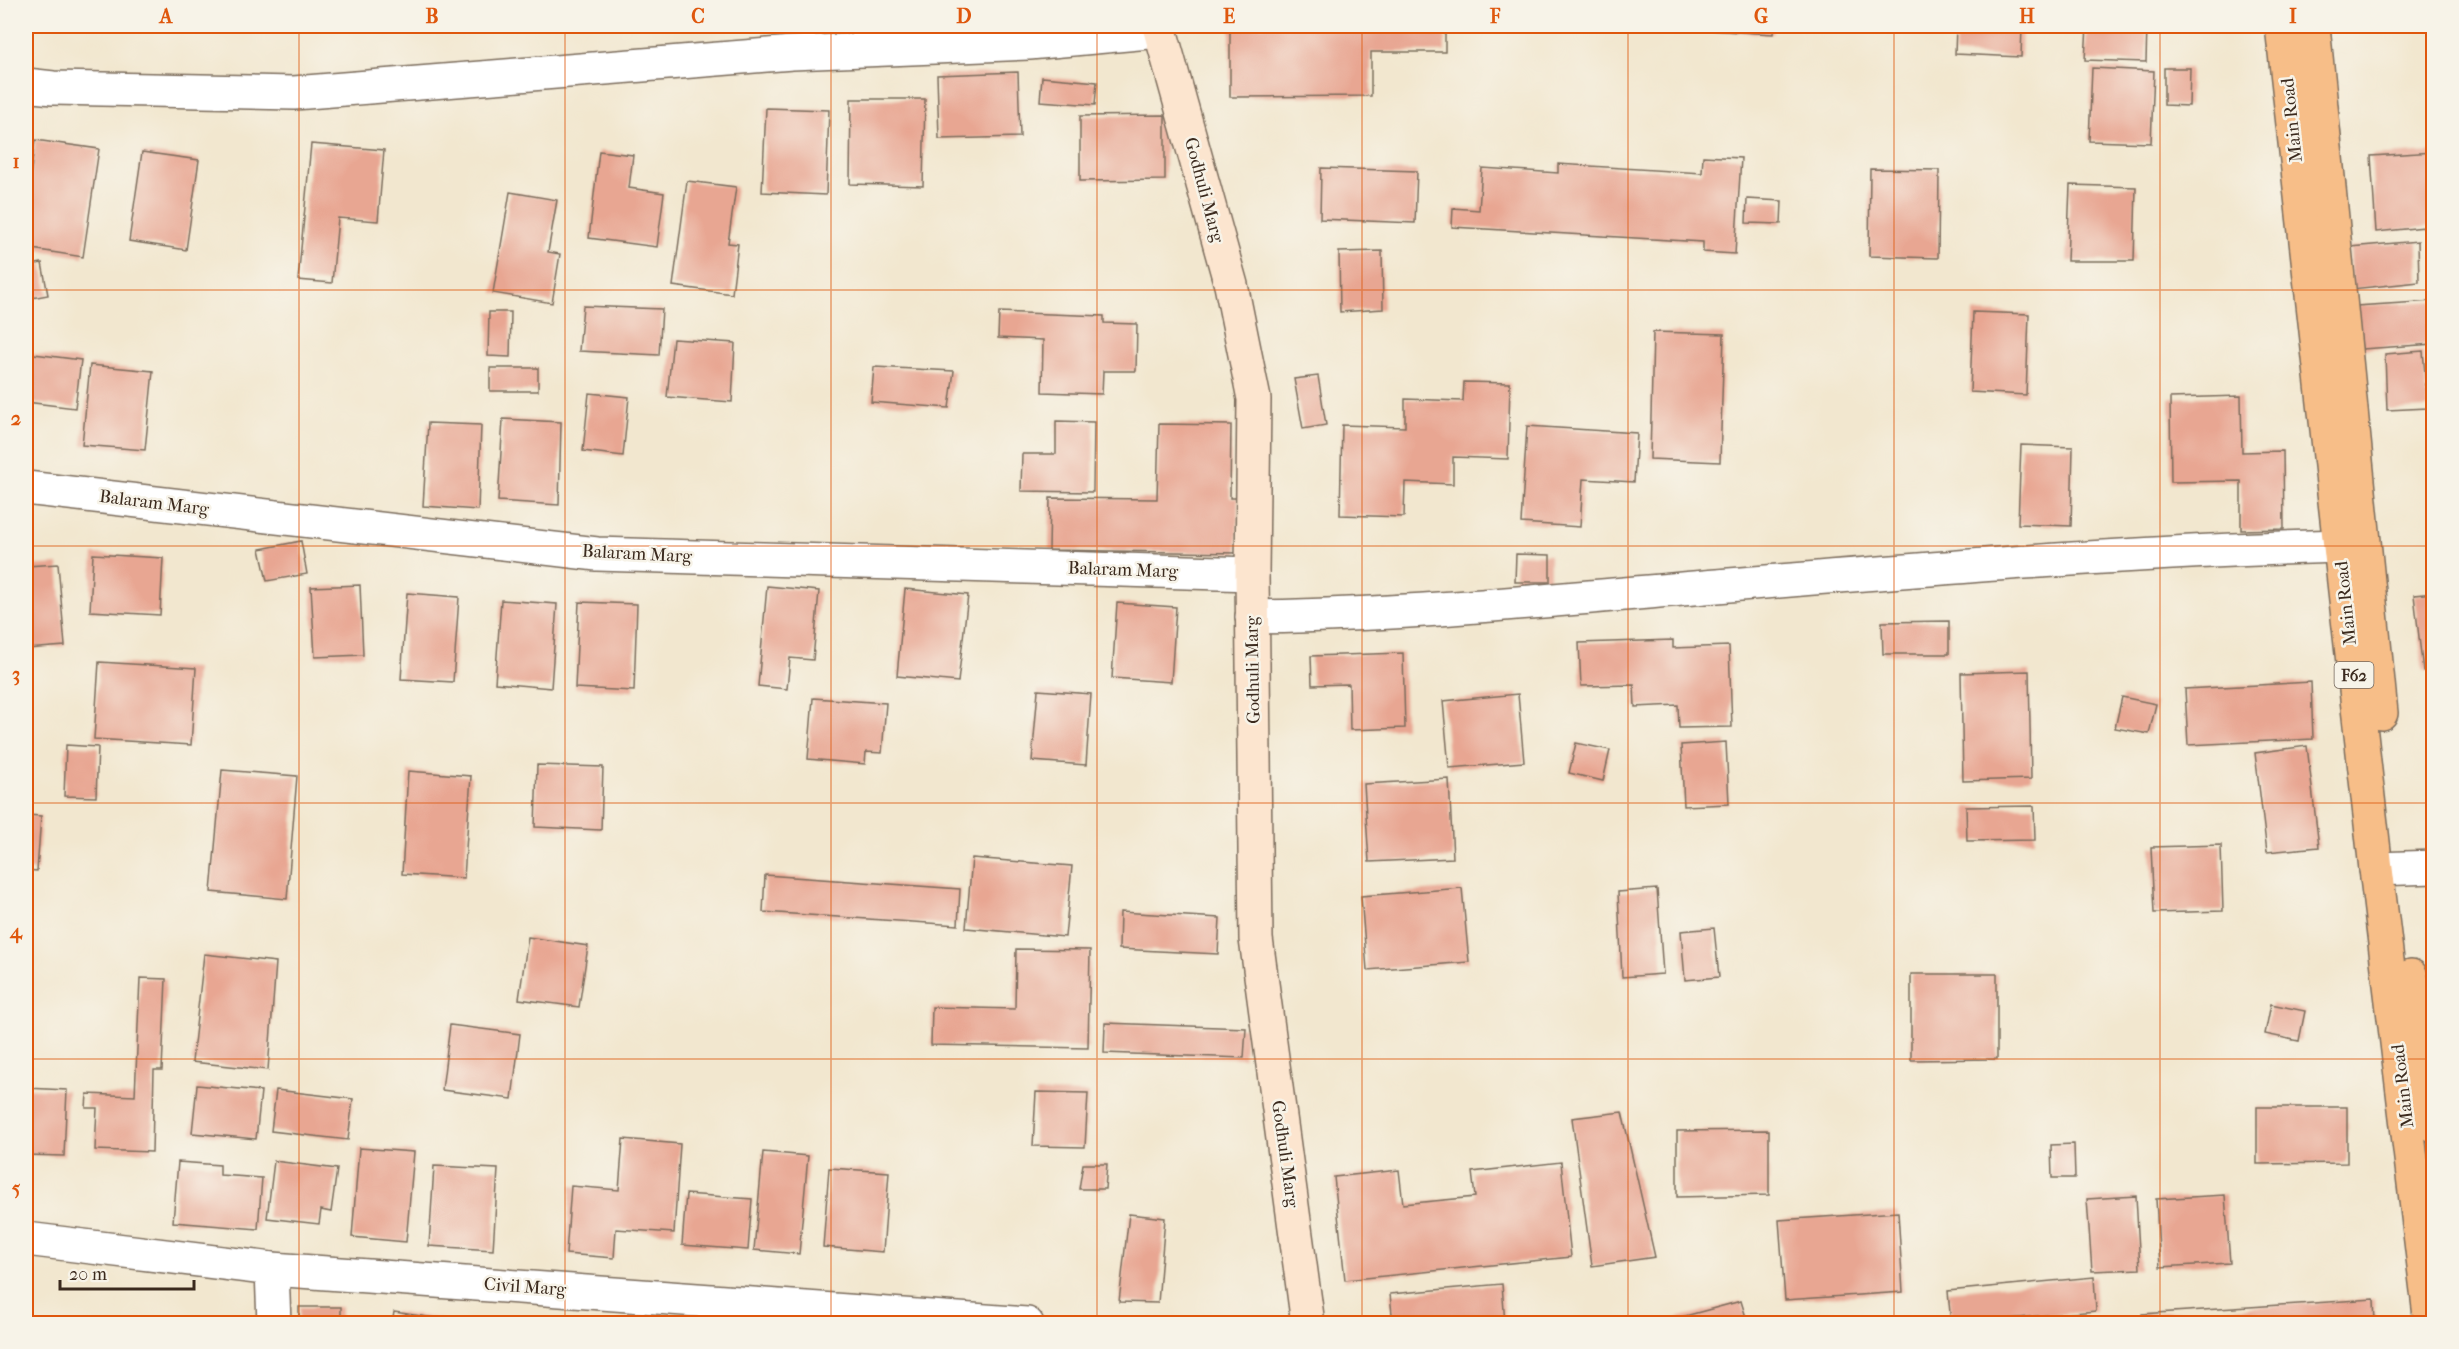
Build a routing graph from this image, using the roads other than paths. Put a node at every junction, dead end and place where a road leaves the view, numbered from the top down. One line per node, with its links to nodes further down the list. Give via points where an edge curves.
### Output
1 (2282, 26): 6 (main road, Main Road / F62)
2 (2313, 26): 10 (main road, Main Road / F62)
3 (1160, 28): 4 (street, via 1029,42 792,53 294,93); 7 (main road, Godhuli Marg, via 1230,285 1254,399)
4 (26, 85)
5 (26, 488): 7 (street, Balaram Marg, via 597,554)
6 (2340, 546): 8 (street, via 1967,565 1587,597); 10 (main road, Main Road / F62)
7 (1252, 574): 8 (main road, Godhuli Marg)
8 (1252, 617): 16 (main road, Godhuli Marg, via 1256,939)
9 (2433, 867): 10 (street)
10 (2387, 868): 11 (main road, Main Road / F62); 17 (main road, Main Road / F62)
11 (2433, 1125)
12 (26, 1239): 13 (street, Civil Marg)
13 (272, 1269): 14 (street); 15 (street, Civil Marg)
14 (274, 1323)
15 (1027, 1323)
16 (1308, 1323)
17 (2431, 1323)

